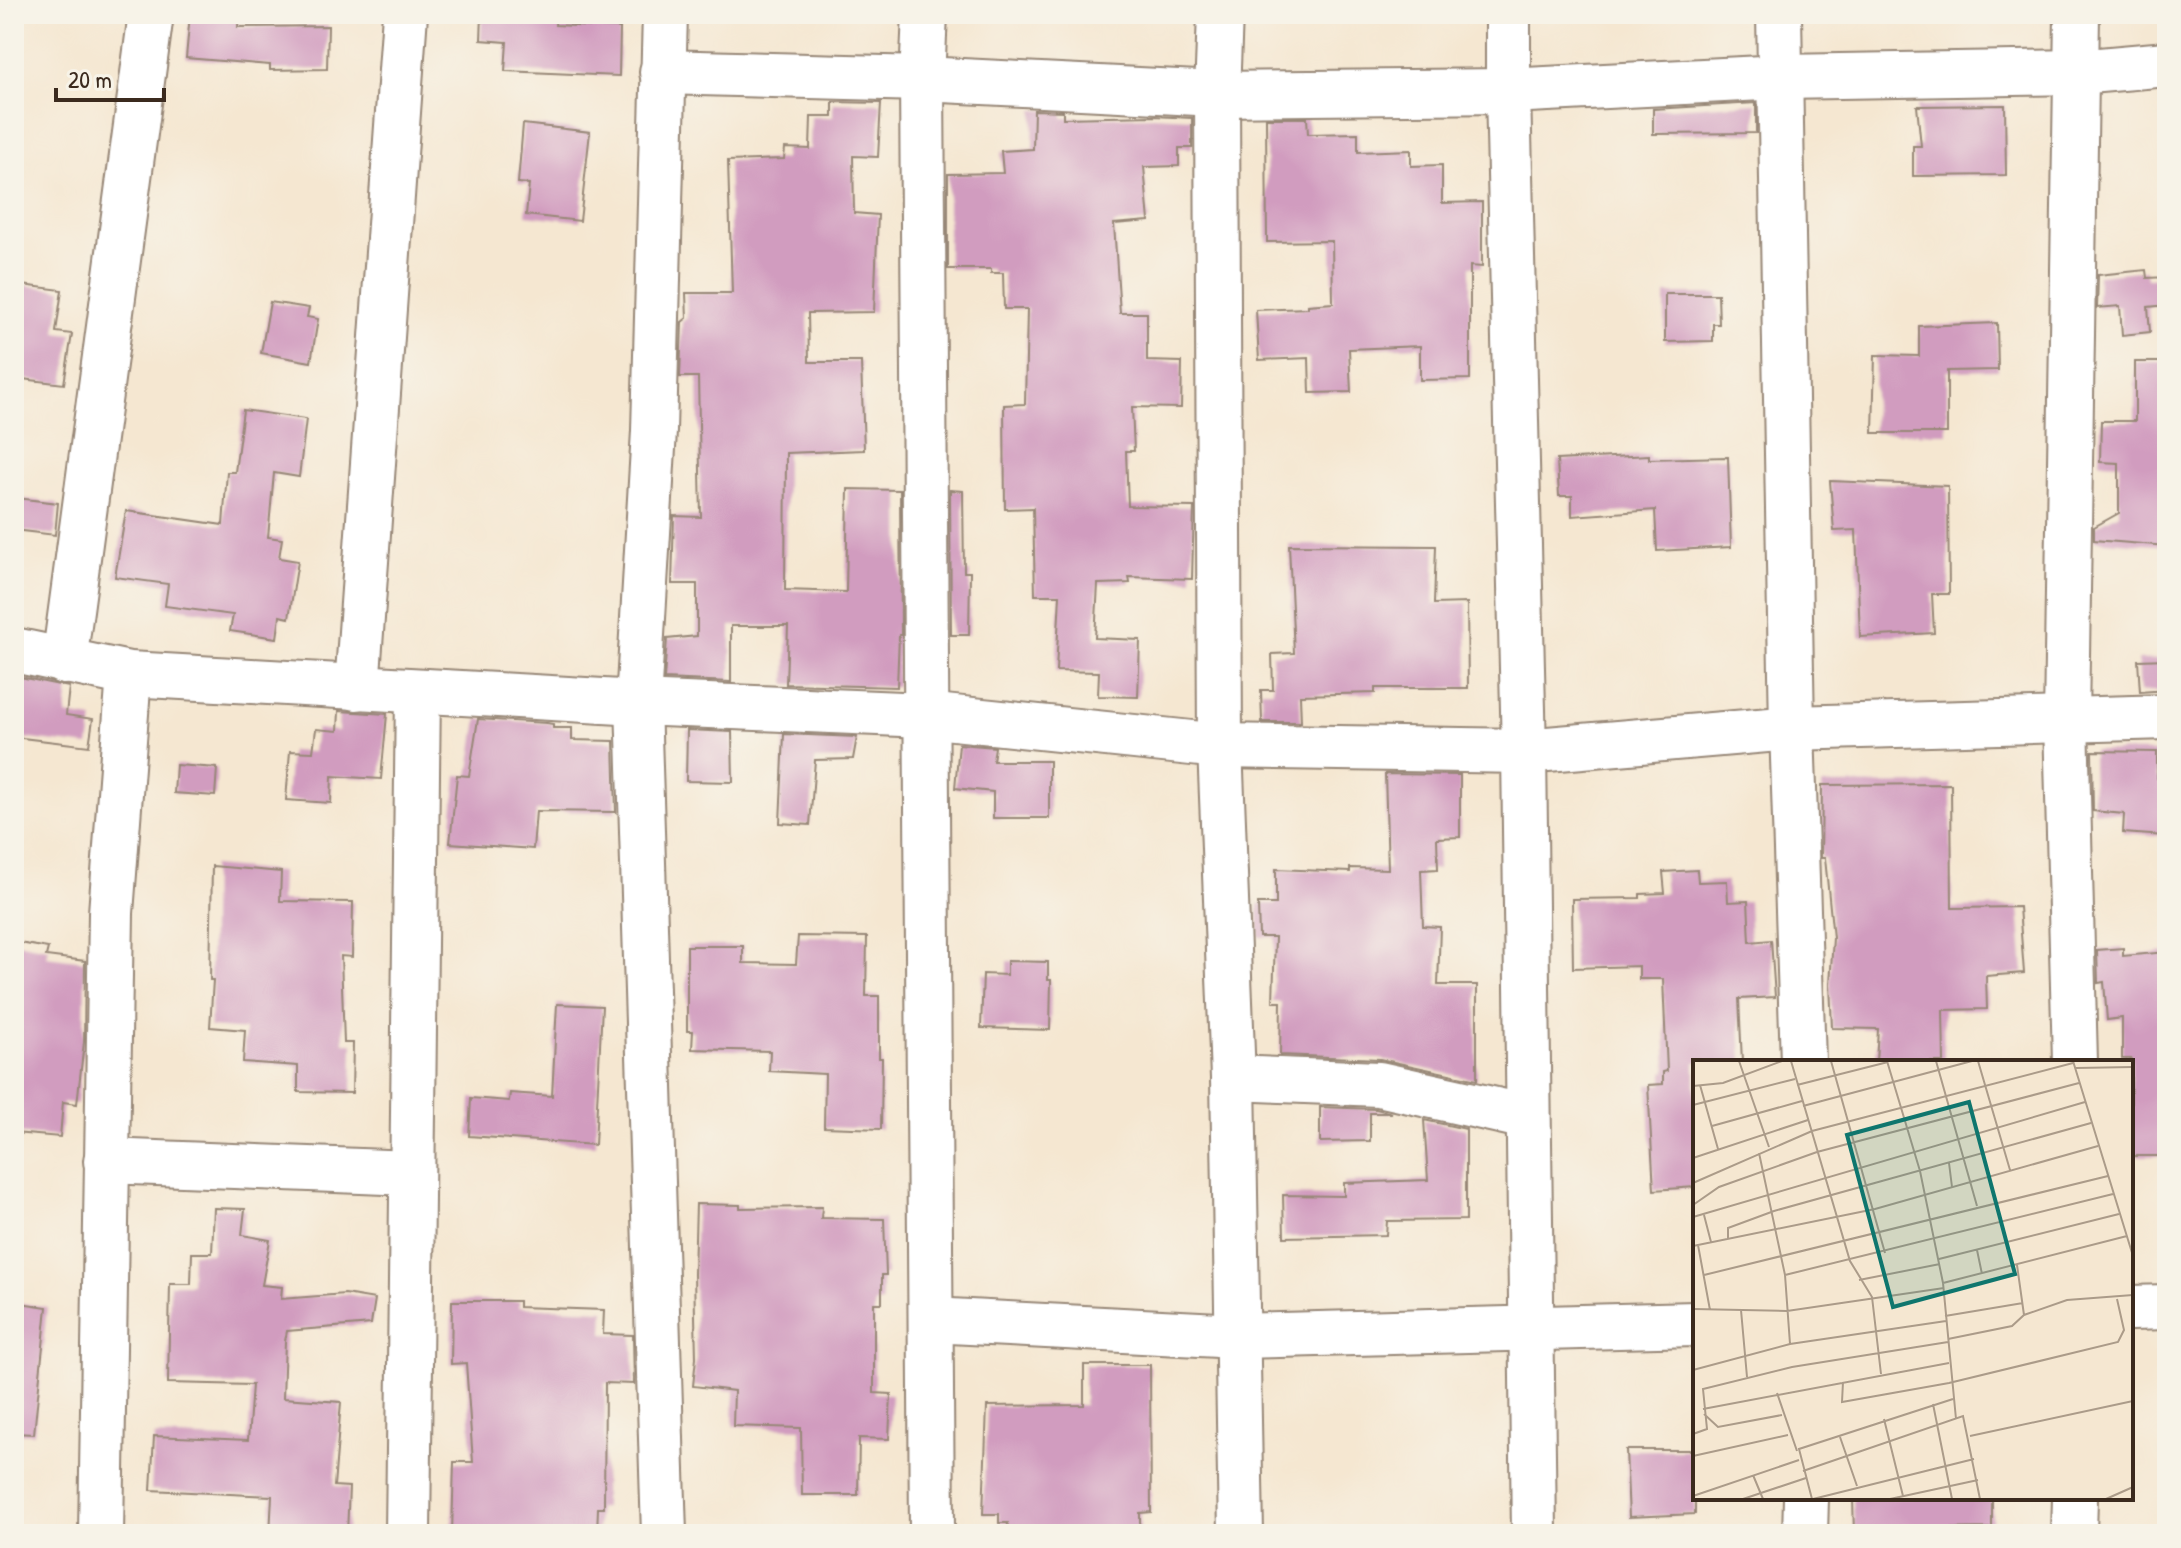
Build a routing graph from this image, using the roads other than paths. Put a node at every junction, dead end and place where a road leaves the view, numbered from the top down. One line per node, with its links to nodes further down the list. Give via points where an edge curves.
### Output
1 (151, 14): 17 (street)
2 (405, 14): 19 (street)
3 (665, 14): 10 (street)
4 (925, 14): 13 (street)
5 (1220, 14): 15 (street)
6 (1508, 14): 14 (street)
7 (1779, 14): 12 (street)
8 (2077, 14): 11 (street)
9 (2167, 64): 11 (street)
10 (662, 72): 13 (street); 21 (street, via 654,431)
11 (2077, 72): 12 (street); 24 (street)
12 (1782, 77): 14 (street); 25 (street)
13 (922, 79): 15 (street); 22 (street)
14 (1508, 91): 15 (street); 27 (street)
15 (1217, 94): 26 (street)
16 (14, 650): 17 (street)
17 (64, 662): 18 (street)
18 (129, 674): 19 (street); 32 (street, via 111,913)
19 (357, 688): 20 (street)
20 (418, 691): 21 (street); 33 (street)
21 (638, 703): 22 (street); 44 (street)
22 (925, 715): 26 (street); 36 (street)
23 (2167, 717): 24 (street)
24 (2066, 720): 25 (street); 29 (street)
25 (1792, 728): 27 (street); 28 (street)
26 (1220, 746): 27 (street); 30 (street)
27 (1524, 751): 31 (street)
28 (1803, 1060)
29 (2075, 1060)
30 (1233, 1078): 31 (street, via 1379,1084); 39 (street)
31 (1527, 1117): 38 (street)
32 (106, 1161): 33 (street); 42 (street)
33 (412, 1173): 43 (street)
34 (2167, 1307): 35 (street)
35 (2133, 1308)
36 (931, 1320): 39 (street); 45 (street)
37 (1693, 1324): 38 (street)
38 (1529, 1327): 39 (street); 47 (street)
39 (1238, 1336): 46 (street)
40 (1806, 1500): 48 (street)
41 (2075, 1500): 49 (street)
42 (101, 1534)
43 (408, 1534)
44 (664, 1534)
45 (932, 1534)
46 (1241, 1534)
47 (1534, 1534)
48 (1805, 1534)
49 (2074, 1534)

